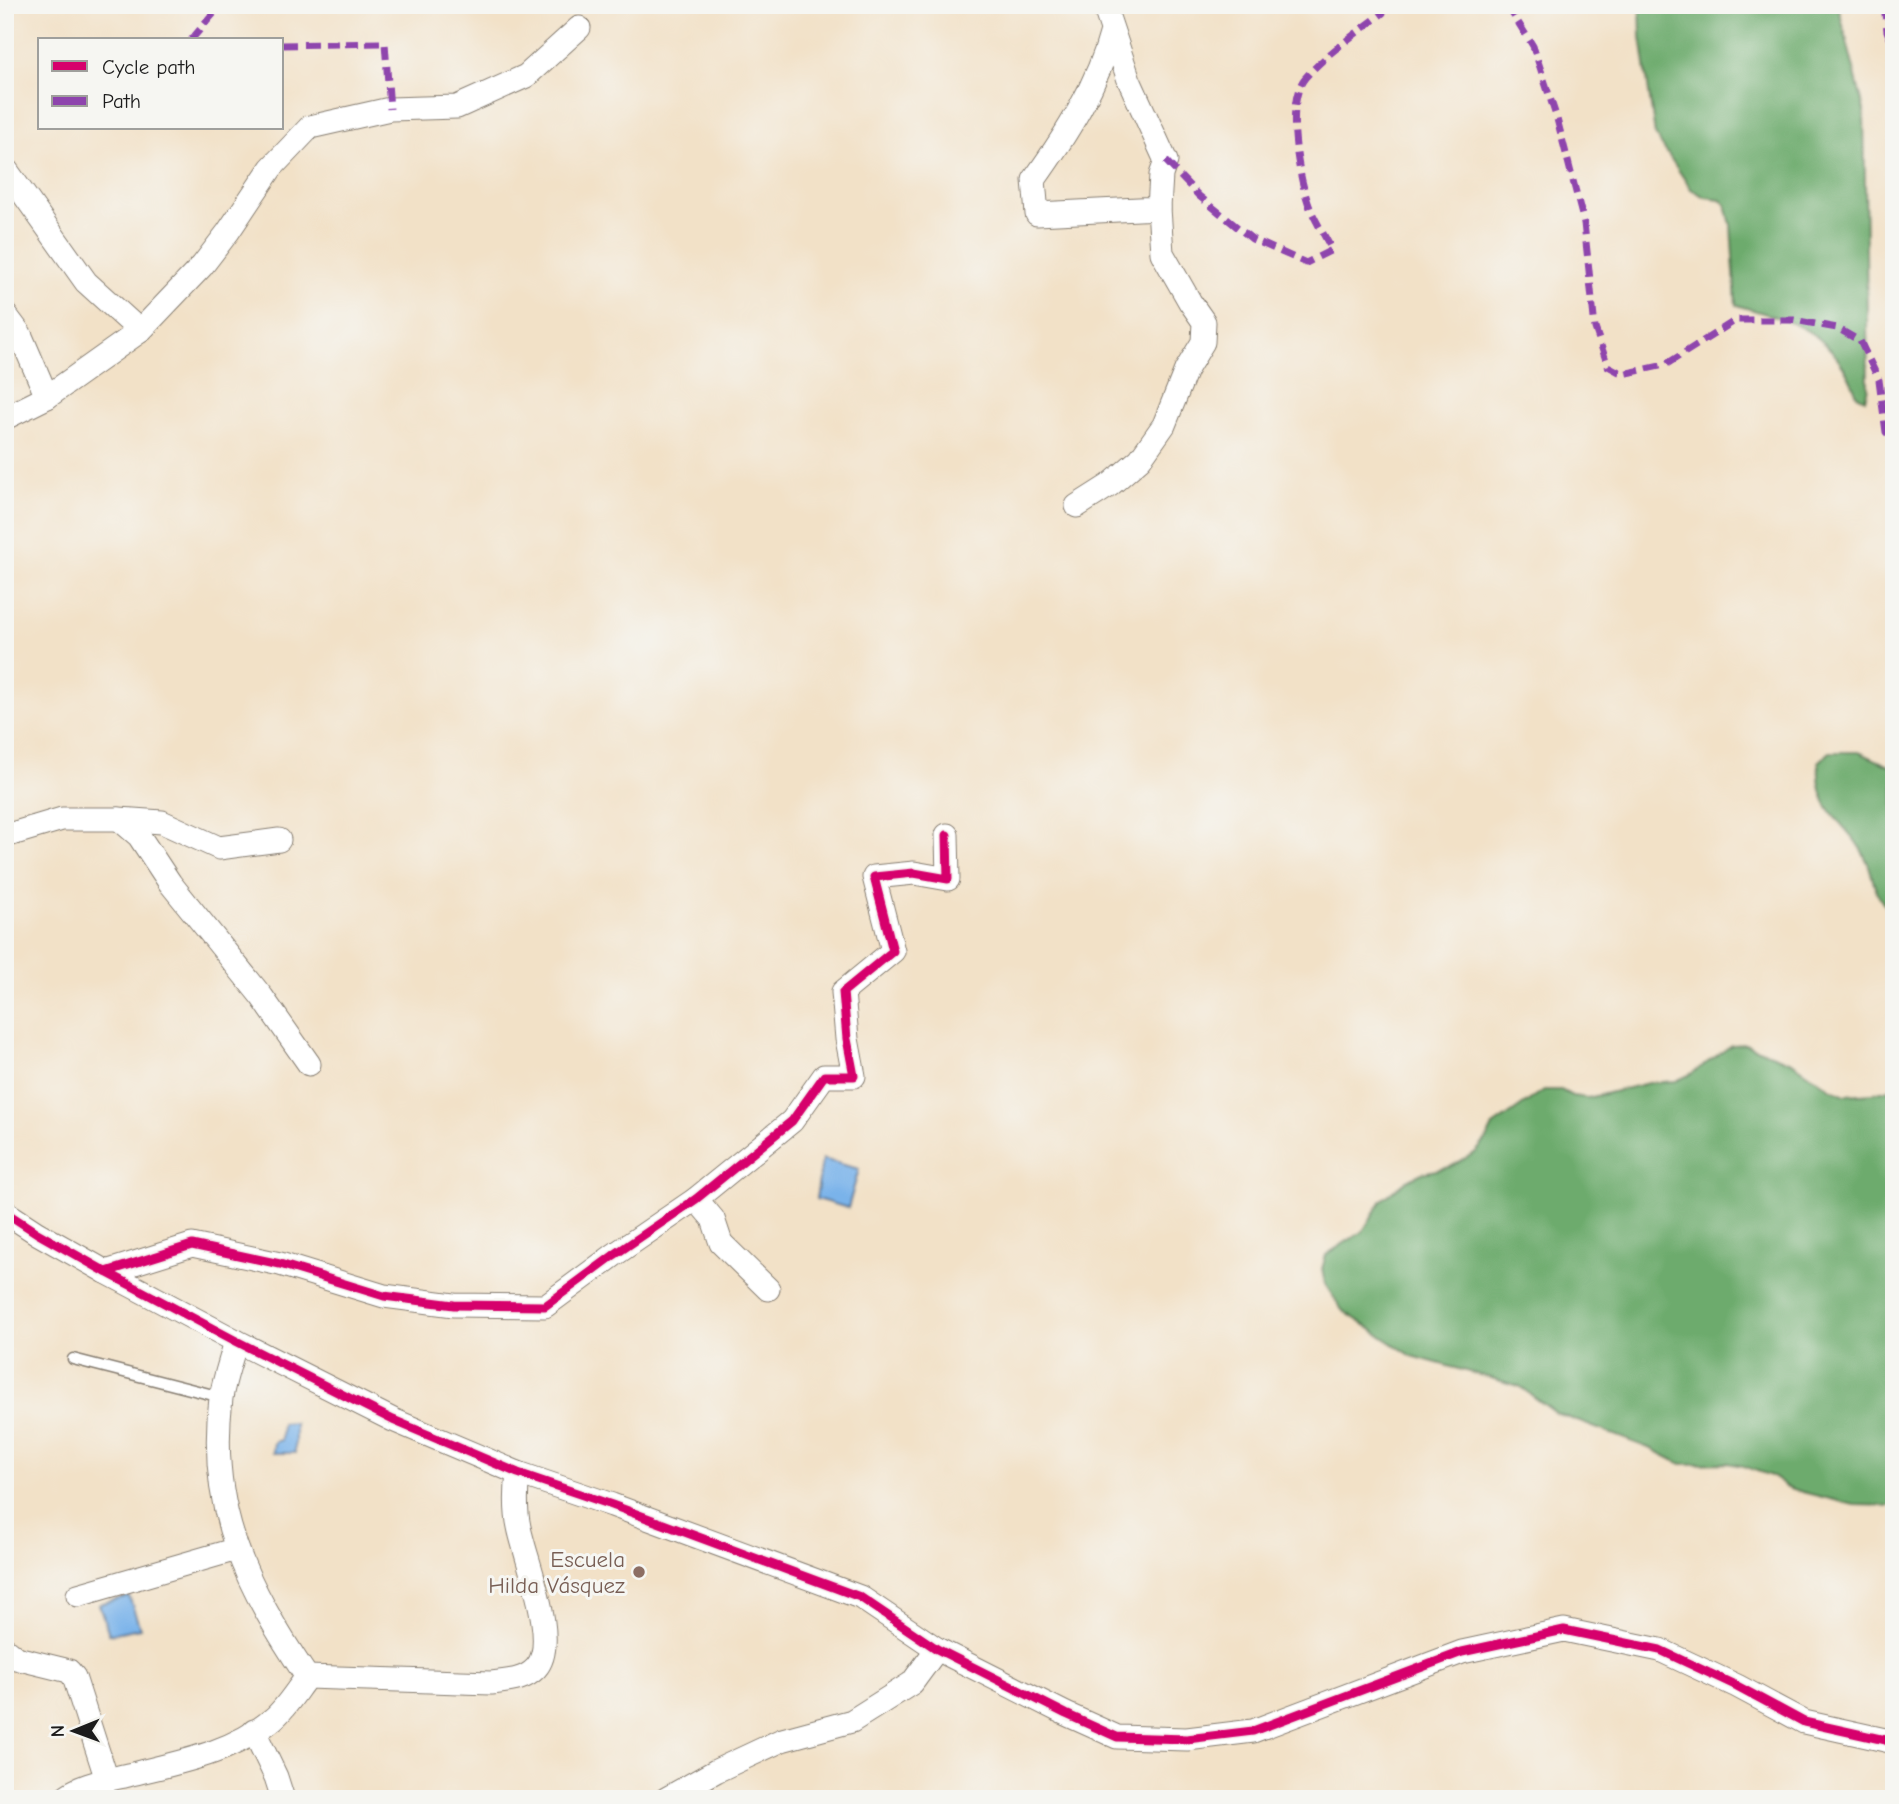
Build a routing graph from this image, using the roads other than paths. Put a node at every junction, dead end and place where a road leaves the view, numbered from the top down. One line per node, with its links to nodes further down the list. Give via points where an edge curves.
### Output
1 (1104, 5): 3 (street)
2 (579, 28): 7 (street, via 526,76 457,107 390,109 310,127 271,168 202,267)
3 (1112, 31): 5 (street, via 1166,161); 5 (street, via 1105,60 1062,141 1034,180 1037,214)
4 (5, 168): 7 (street, via 86,282)
5 (1159, 208): 10 (street, via 1162,253 1204,322 1203,342 1164,425 1140,459)
6 (5, 314): 8 (street, via 20,334)
7 (140, 331): 8 (street)
8 (47, 397): 9 (street)
9 (5, 418)
10 (1077, 506)
11 (119, 819): 13 (street, via 62,819); 14 (street, via 162,822 219,848); 15 (street, via 139,836)
12 (947, 835): 16 (street, via 948,879 914,873 874,877 892,951 843,992 855,1076 824,1076 792,1121)
13 (5, 836)
14 (279, 840)
15 (309, 1065)
16 (696, 1199): 18 (street, via 545,1306 454,1305 384,1296 280,1264 192,1245); 19 (street, via 713,1219 720,1243)
17 (5, 1212): 18 (street)
18 (106, 1272): 20 (street)
19 (768, 1289)
20 (236, 1341): 22 (street); 23 (street, via 393,1420)
21 (73, 1359): 22 (lane)
22 (221, 1397): 24 (street, via 218,1464)
23 (518, 1473): 27 (street, via 860,1597); 28 (street, via 518,1524 544,1636 544,1654 536,1668 520,1679 491,1683)
24 (237, 1549): 25 (street); 28 (street, via 270,1622)
25 (78, 1595)
26 (5, 1649): 31 (street, via 16,1658 69,1671 74,1677)
27 (937, 1649): 30 (street, via 1117,1737 1187,1739 1253,1731 1462,1652 1564,1630 1660,1650 1804,1722); 34 (street, via 912,1683 852,1721 782,1740)
28 (307, 1677): 29 (street, via 274,1717)
29 (254, 1731): 31 (street, via 237,1744 194,1759); 33 (street)
30 (1894, 1742)
31 (107, 1780): 32 (street)
32 (63, 1799)
33 (283, 1799)
34 (666, 1799)

